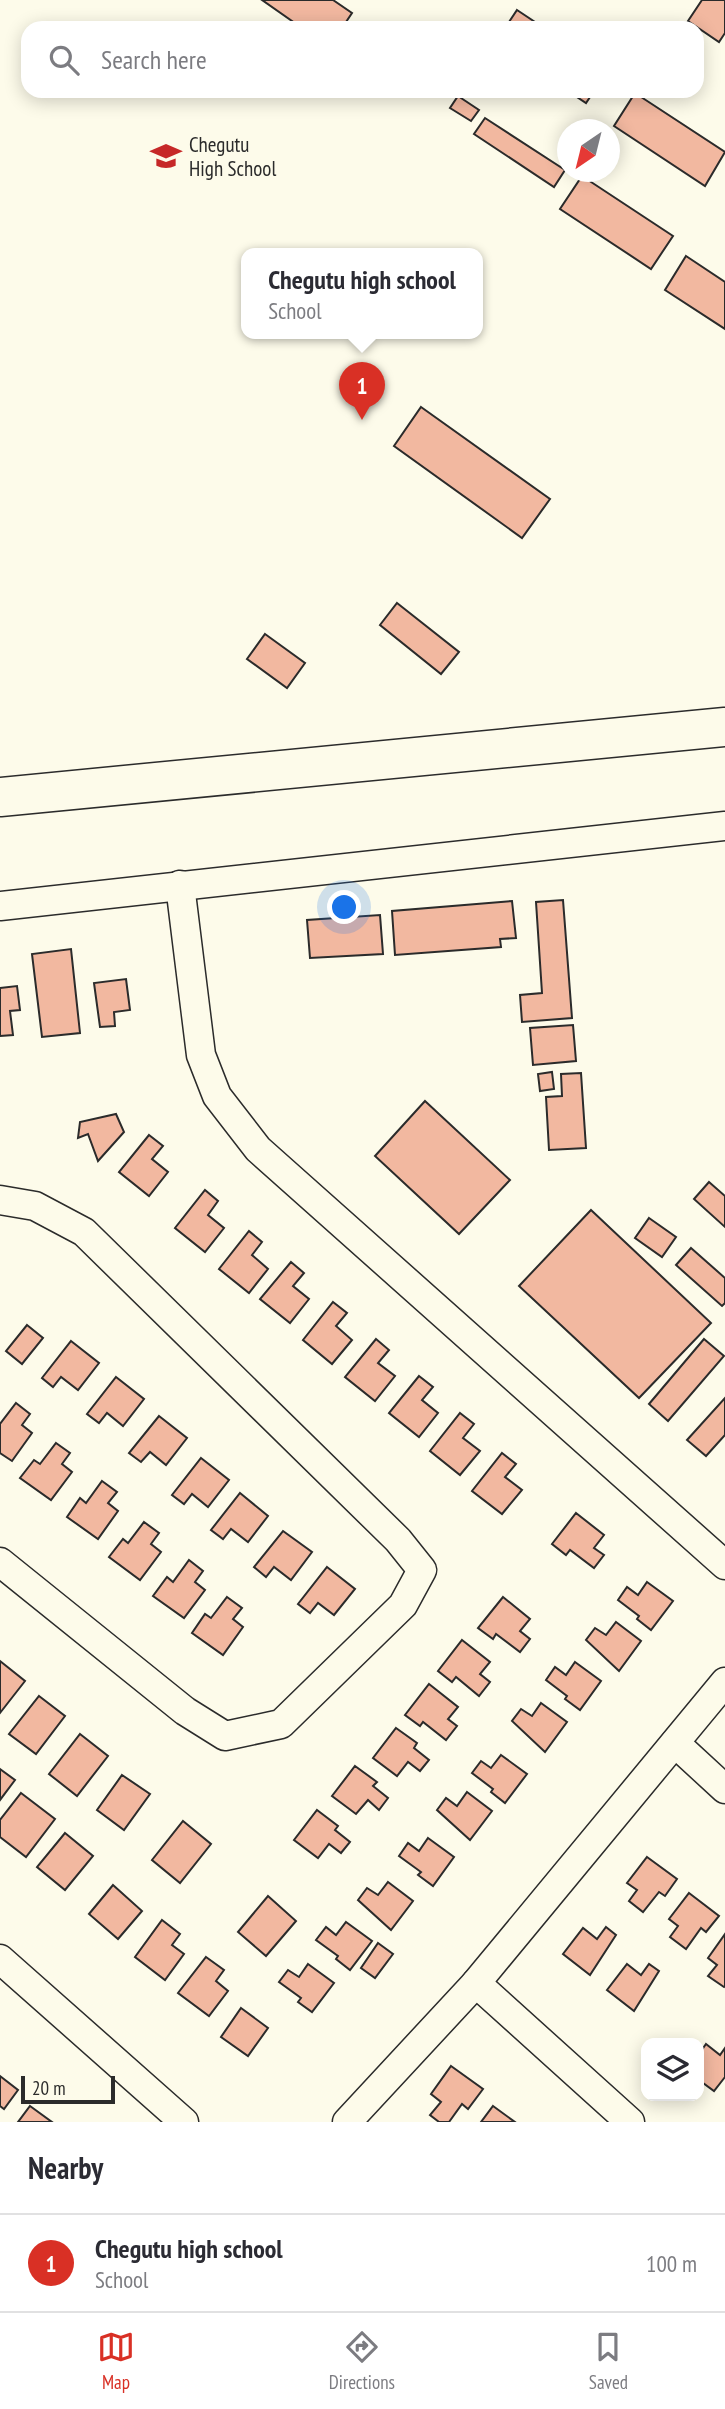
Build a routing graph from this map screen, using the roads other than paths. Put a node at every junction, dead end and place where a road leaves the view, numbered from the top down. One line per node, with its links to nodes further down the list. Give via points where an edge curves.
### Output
1 (725, 727): 2 (street)
2 (0, 797)
3 (725, 826): 4 (street)
4 (180, 885): 5 (street); 8 (street, via 201,1055 217,1096 258,1149)
5 (0, 906)
6 (0, 1200): 7 (street, via 35,1206 84,1232 398,1540 422,1570 403,1605 281,1724 225,1736 185,1711)
7 (0, 1562)
8 (725, 1565)
9 (725, 1682): 10 (street)
10 (675, 1743): 11 (street); 13 (street)
11 (725, 1789)
12 (0, 1959): 14 (street)
13 (476, 1983): 15 (street); 16 (street)
14 (184, 2122)
15 (347, 2122)
16 (630, 2122)

